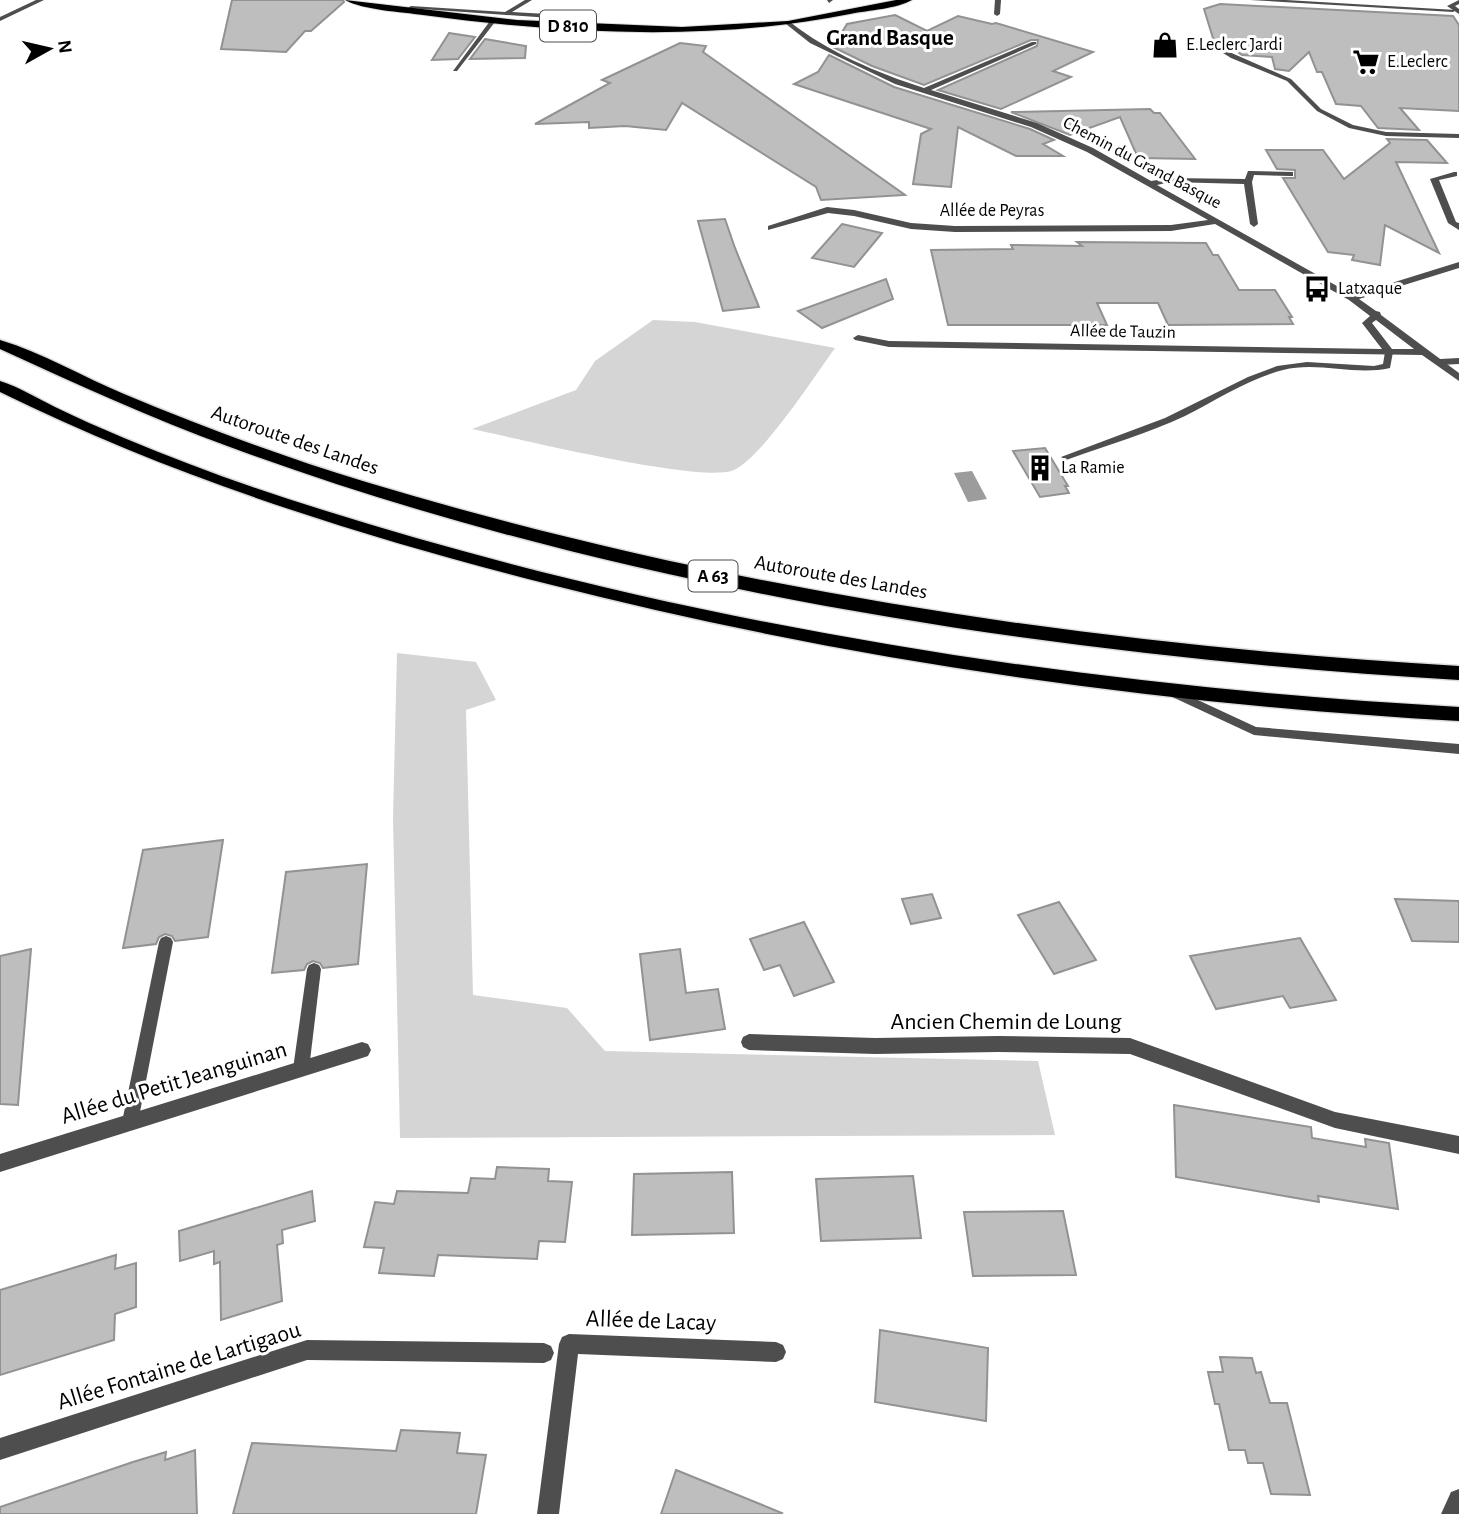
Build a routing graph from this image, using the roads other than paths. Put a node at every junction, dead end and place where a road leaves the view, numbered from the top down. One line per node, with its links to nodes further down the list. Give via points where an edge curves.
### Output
1 (41, 0): 13 (street)
2 (349, 0): 10 (main road, D 810)
3 (424, 0): 10 (lane)
4 (529, 0): 11 (lane)
5 (908, 0): 15 (main road, D 810)
6 (998, 0): 12 (lane)
7 (1253, 0): 9 (lane)
8 (1439, 0): 9 (lane)
9 (1456, 7)
10 (408, 9): 11 (lane); 14 (main road, D 810)
11 (508, 13): 14 (lane); 16 (lane, via 582,18)
12 (997, 15)
13 (0, 19)
14 (494, 22): 16 (main road, D 810); 19 (lane)
15 (788, 23): 16 (main road, D 810, via 712,28); 20 (street, Chemin du Grand Basque, via 812,42)
16 (580, 27)
17 (1034, 43): 20 (street)
18 (1225, 52): 21 (lane, via 1292,82 1342,125 1368,132)
19 (455, 69)
20 (922, 91): 25 (street, Chemin du Grand Basque, via 1045,129)
21 (1459, 136)
22 (1290, 174): 24 (street, via 1251,173)
23 (1454, 174): 28 (street, via 1434,179 1452,223)
24 (1248, 182): 25 (street); 27 (street)
25 (1152, 183): 26 (street, Chemin du Grand Basque)
26 (1218, 221): 29 (street, Allée de Peyras, via 1171,228 955,229 827,210); 31 (street, Chemin du Grand Basque)
27 (1254, 224)
28 (1459, 227)
29 (771, 228)
30 (1459, 265): 31 (street)
31 (1352, 298): 32 (street, Chemin du Grand Basque)
32 (1377, 314): 35 (street, via 1367,323); 36 (street, Chemin du Grand Basque)
33 (858, 338): 35 (street, Allée de Tauzin, via 889,344)
34 (0, 344): 42 (highway, Autoroute des Landes / A 63, via 150,413 302,468 505,528 643,561 893,610 1056,634 1223,654)
35 (1388, 352): 36 (street, Allée de Tauzin); 41 (lane, via 1387,366 1376,369 1283,368 1167,420)
36 (1426, 352): 38 (street, Chemin du Grand Basque)
37 (1459, 361): 38 (lane)
38 (1440, 362): 39 (street, Chemin du Grand Basque)
39 (1459, 378)
40 (0, 386): 43 (highway, A 63, via 106,436 208,476 318,514 487,563 700,614 820,637 1054,675)
41 (1066, 457)
42 (1459, 673)
43 (1162, 687): 44 (highway, A 63); 45 (lane, via 1254,731)
44 (1459, 714)
45 (1459, 749)
46 (166, 942): 51 (lane)
47 (314, 969): 50 (lane)
48 (748, 1042): 52 (street, Ancien Chemin de Loung, via 1130,1046 1335,1120)
49 (362, 1050): 50 (street, Allée du Petit Jeanguinan)
50 (301, 1069): 51 (street, Allée du Petit Jeanguinan)
51 (130, 1122): 53 (street, Allée du Petit Jeanguinan)
52 (1459, 1145)
53 (0, 1163)
54 (776, 1352): 58 (street, Allée de Lacay, via 569,1344)
55 (544, 1353): 56 (street, Allée Fontaine de Lartigaou, via 307,1350)
56 (0, 1449)
57 (1459, 1500): 59 (street)
58 (548, 1514)
59 (1452, 1514)

